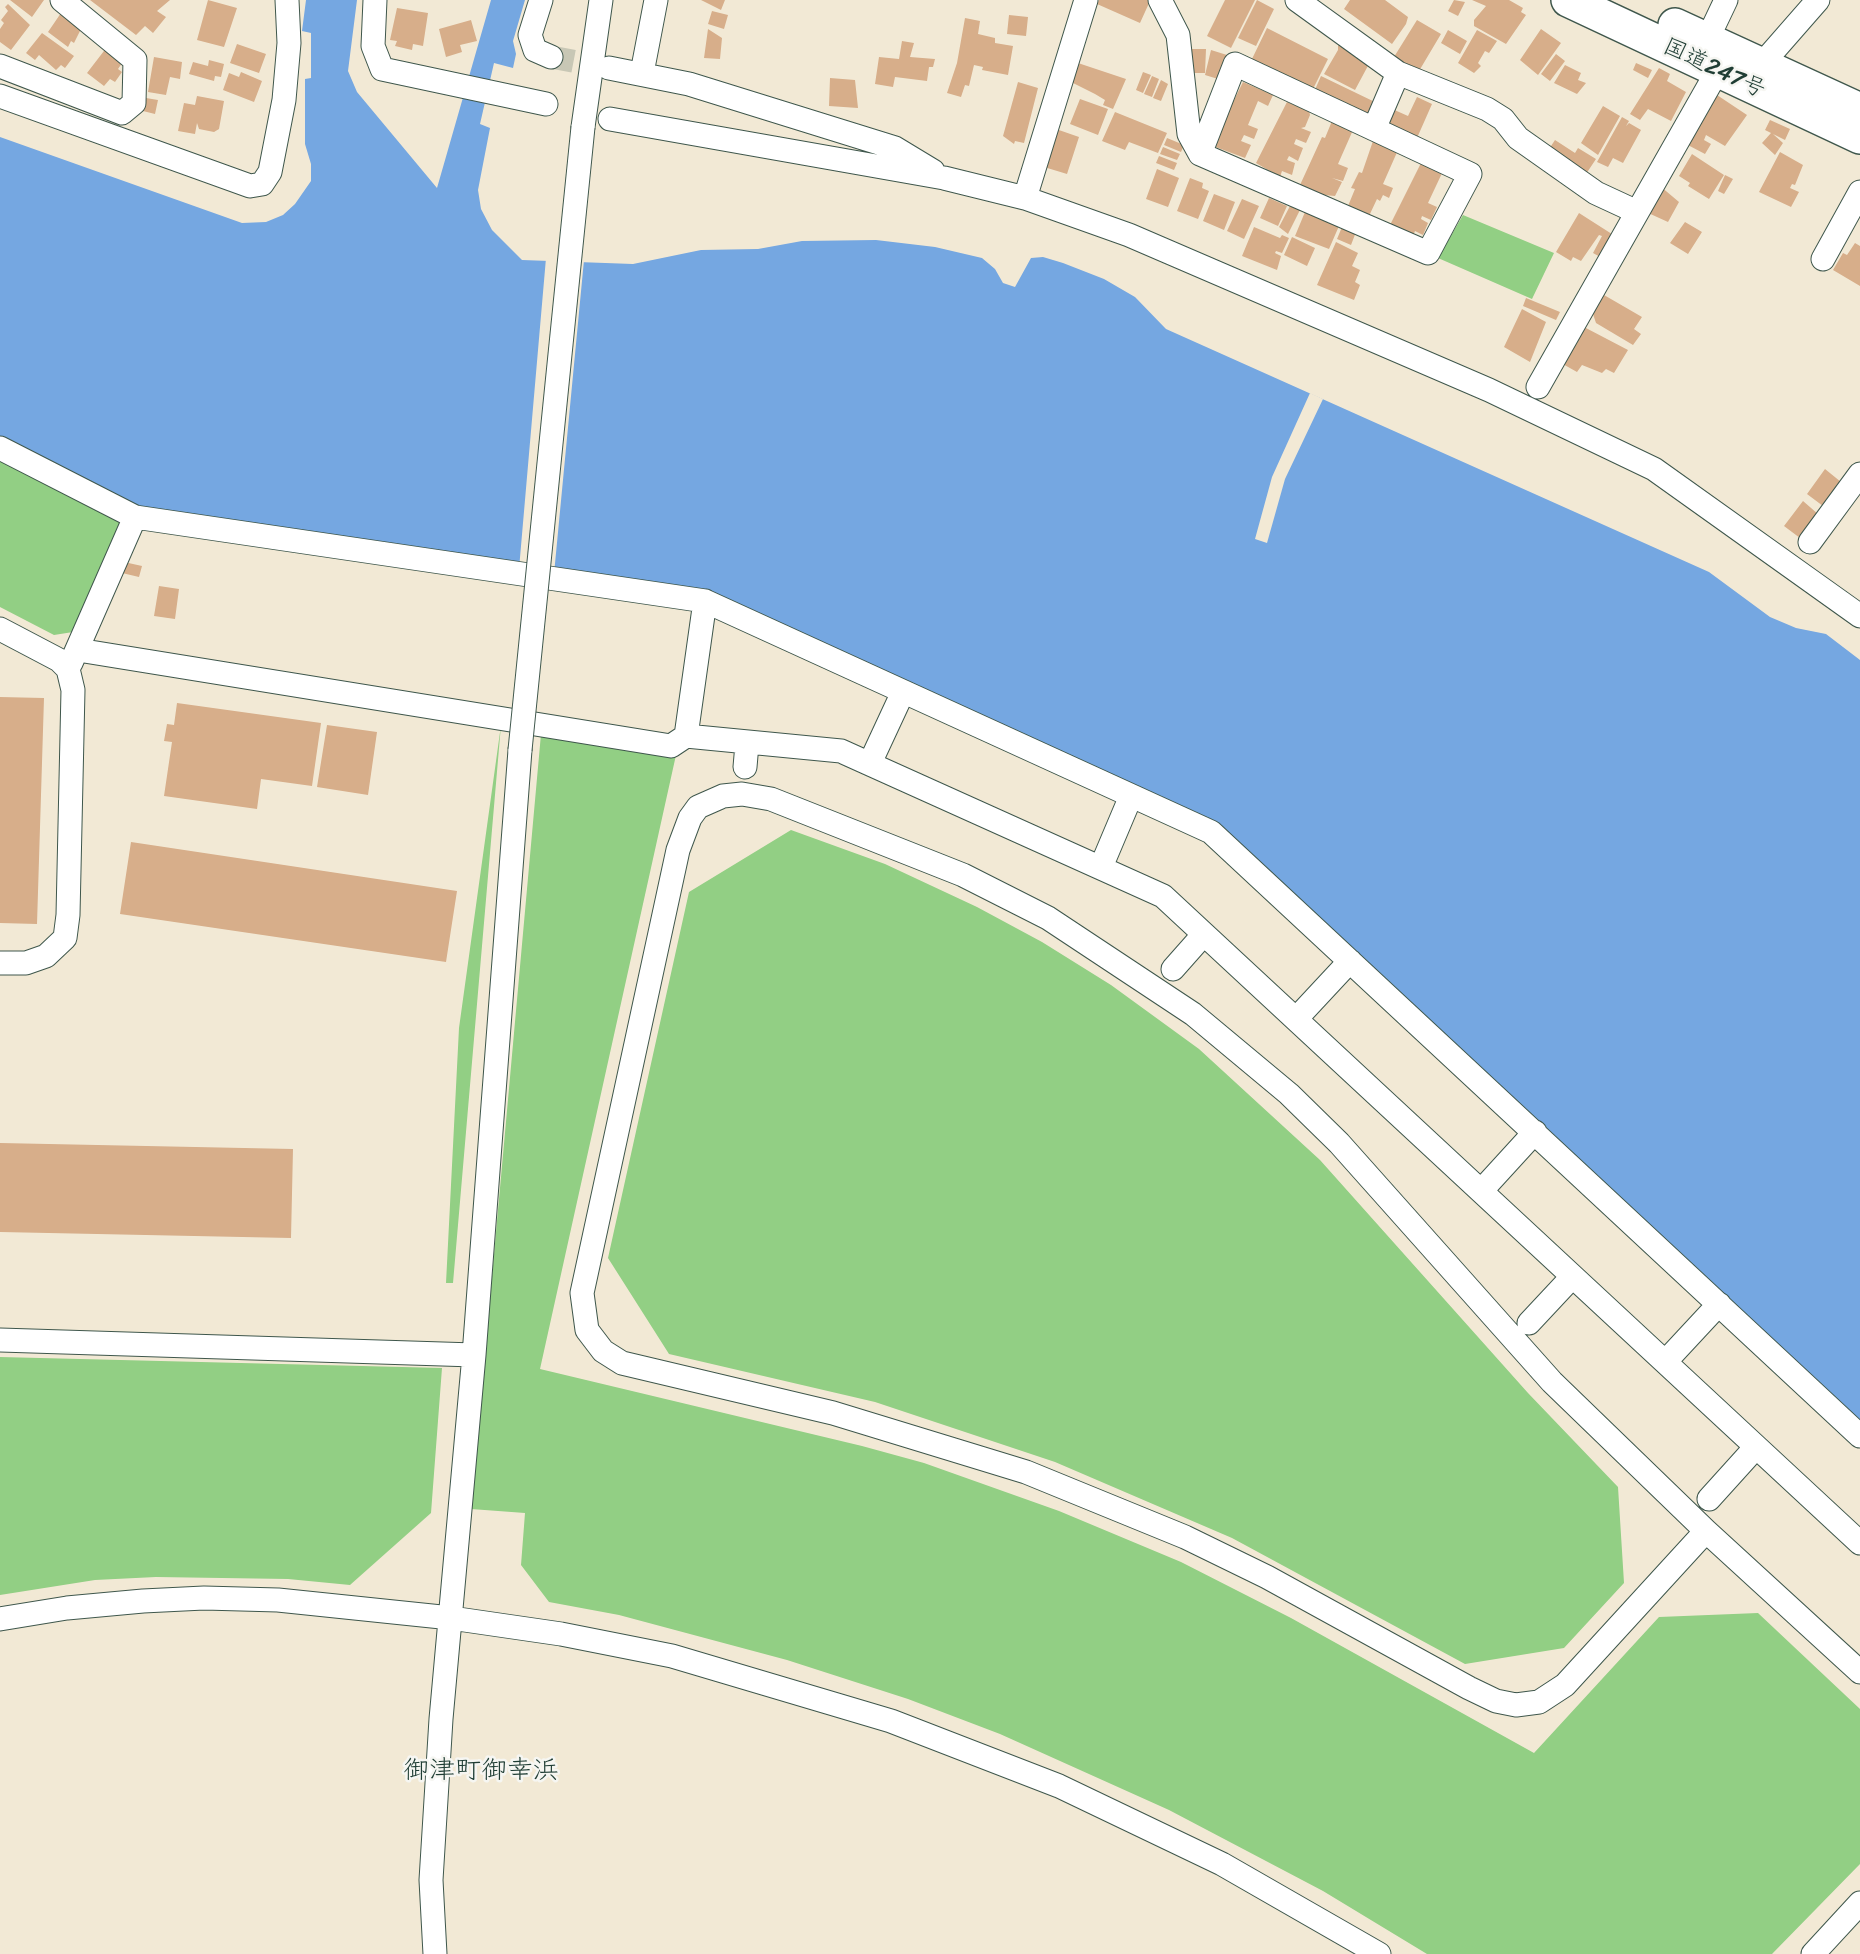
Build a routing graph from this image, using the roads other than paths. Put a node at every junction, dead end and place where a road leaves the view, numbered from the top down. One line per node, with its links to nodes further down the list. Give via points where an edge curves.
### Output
1 (62, 0): 17 (street, via 135,60 134,103 122,113)
2 (288, 0): 21 (street, via 284,100 270,172 262,184 250,186)
3 (375, 0): 22 (street, via 373,46 382,69)
4 (541, 0): 15 (street, via 530,35 535,50)
5 (601, 0): 58 (street, bridge, via 583,127 520,750)
6 (656, 0): 20 (street)
7 (1086, 0): 30 (street)
8 (1160, 0): 27 (street, via 1178,35 1189,134)
9 (1297, 0): 19 (street)
10 (1568, 0): 14 (highway, 国道247号)
11 (1622, 0): 14 (highway, 国道247号)
12 (1726, 0): 14 (street)
13 (1818, 0): 16 (street)
14 (1712, 55): 16 (highway, 国道247号); 26 (highway, 国道247号); 31 (street)
15 (551, 57)
16 (1762, 64): 23 (highway, 国道247号)
17 (0, 66)
18 (609, 68): 20 (street)
19 (1398, 73): 25 (street); 31 (street, via 1488,109 1518,138 1585,186)
20 (642, 74): 28 (street, via 689,84 895,148)
21 (0, 96)
22 (546, 104)
23 (1860, 110)
24 (610, 119): 28 (street)
25 (1374, 129): 27 (street, via 1235,65); 27 (street, via 1471,174 1429,253)
26 (1860, 137)
27 (1200, 154)
28 (944, 178): 30 (street)
29 (1860, 192): 32 (street)
30 (1025, 198): 39 (street, via 1129,235 1593,437 1664,475)
31 (1637, 212): 33 (street)
32 (1823, 258)
33 (1538, 387)
34 (0, 448): 36 (street)
35 (1860, 474): 37 (street)
36 (135, 517): 38 (street); 41 (street)
37 (1810, 542)
38 (705, 601): 42 (street); 43 (street)
39 (1860, 616)
40 (0, 629): 41 (street, via 58,660)
41 (73, 659): 43 (street, via 671,746); 49 (street, via 65,938 46,956 26,963)
42 (903, 692): 44 (street); 45 (street)
43 (686, 736): 44 (street, via 746,755 841,751)
44 (870, 763): 46 (street)
45 (1131, 796): 46 (street); 48 (street, via 1211,832)
46 (1101, 867): 47 (street, via 1163,896)
47 (1204, 934): 50 (street); 51 (street)
48 (1350, 961): 51 (street); 52 (street)
49 (0, 963)
50 (1172, 969)
51 (1296, 1019): 53 (street)
52 (1535, 1132): 53 (street); 55 (street)
53 (1482, 1190): 54 (street)
54 (1572, 1277): 56 (street); 59 (street)
55 (1719, 1304): 59 (street); 60 (street)
56 (1529, 1323)
57 (0, 1340): 58 (street)
58 (474, 1355): 65 (street)
59 (1665, 1361): 61 (street)
60 (1860, 1436)
61 (1756, 1447): 62 (street); 64 (street)
62 (1709, 1499)
63 (1706, 1531): 63 (street, via 1565,1685 1539,1702 1516,1705 1469,1688 1185,1537 1038,1476 833,1413 622,1363 603,1351 587,1330 582,1293 678,850 690,818 698,807 723,796 771,799 963,875 1048,918 1155,987 1314,1118 1544,1374); 67 (street)
64 (1857, 1533)
65 (451, 1618): 66 (street, via 278,1600 204,1598 67,1608); 69 (street, via 431,1880); 70 (street, via 672,1656 902,1725 1059,1786 1222,1864)
66 (0, 1619)
67 (1860, 1672)
68 (1860, 1903): 71 (street)
69 (435, 1954)
70 (1379, 1954)
71 (1814, 1954)

